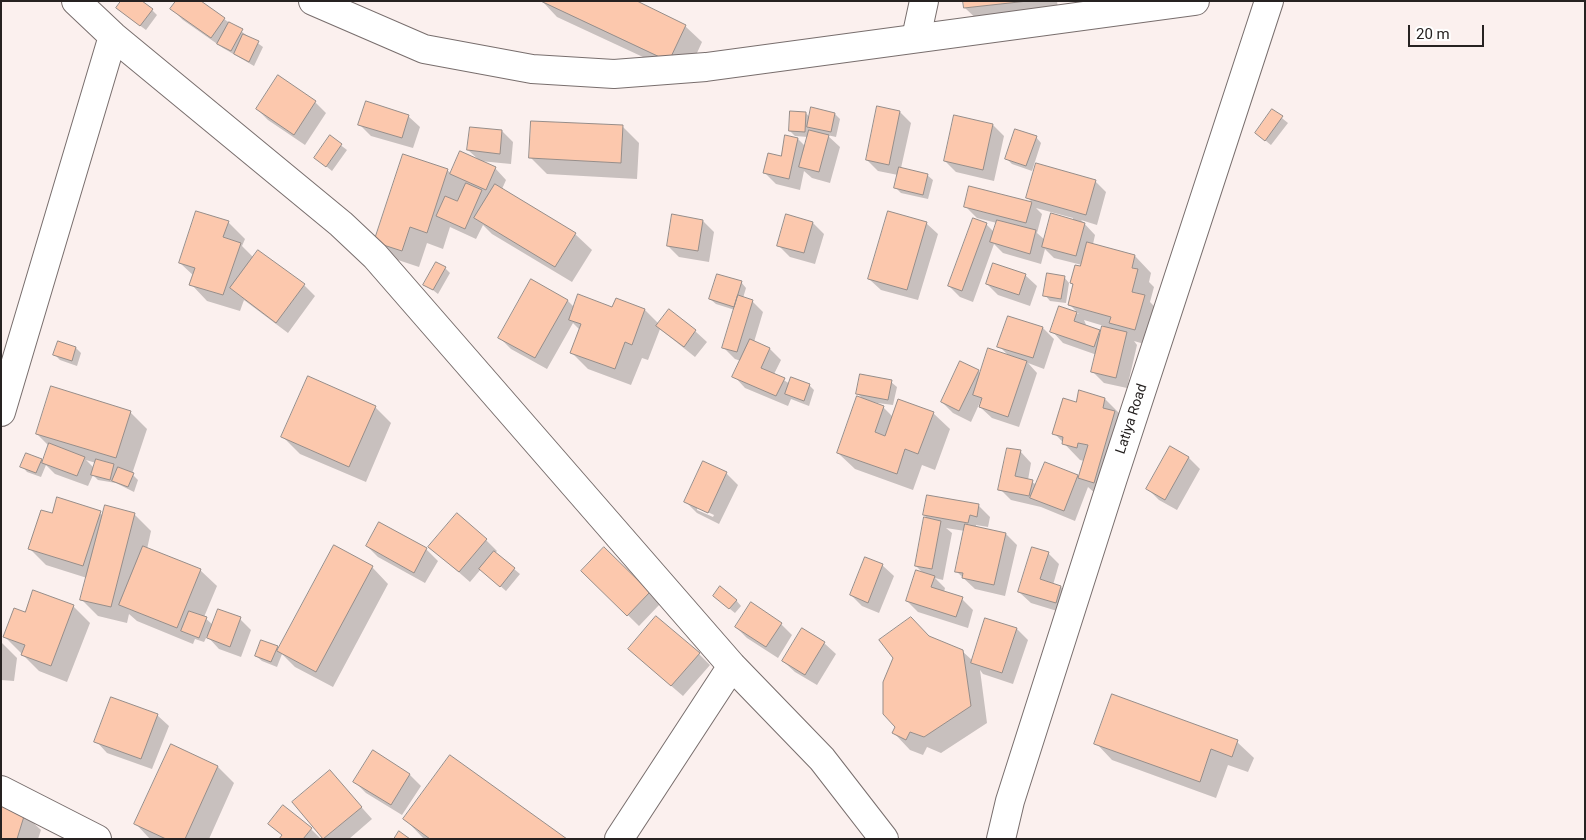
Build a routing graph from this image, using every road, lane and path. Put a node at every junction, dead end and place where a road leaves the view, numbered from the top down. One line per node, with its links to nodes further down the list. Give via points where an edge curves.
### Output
1 (76, 1): 6 (street)
2 (314, 1): 7 (street, via 424,48 532,69 614,74 706,66)
3 (924, 1): 7 (street)
4 (1195, 1): 7 (street)
5 (1269, 1): 14 (street, Latiya Road, via 1106,497 1010,801)
6 (113, 36): 8 (street); 9 (street, via 341,224 375,256)
7 (916, 38)
8 (1, 412)
9 (732, 666): 12 (street); 13 (street, via 822,759)
10 (1, 790): 11 (street)
11 (97, 839)
12 (619, 839)
13 (884, 839)
14 (1001, 839)

